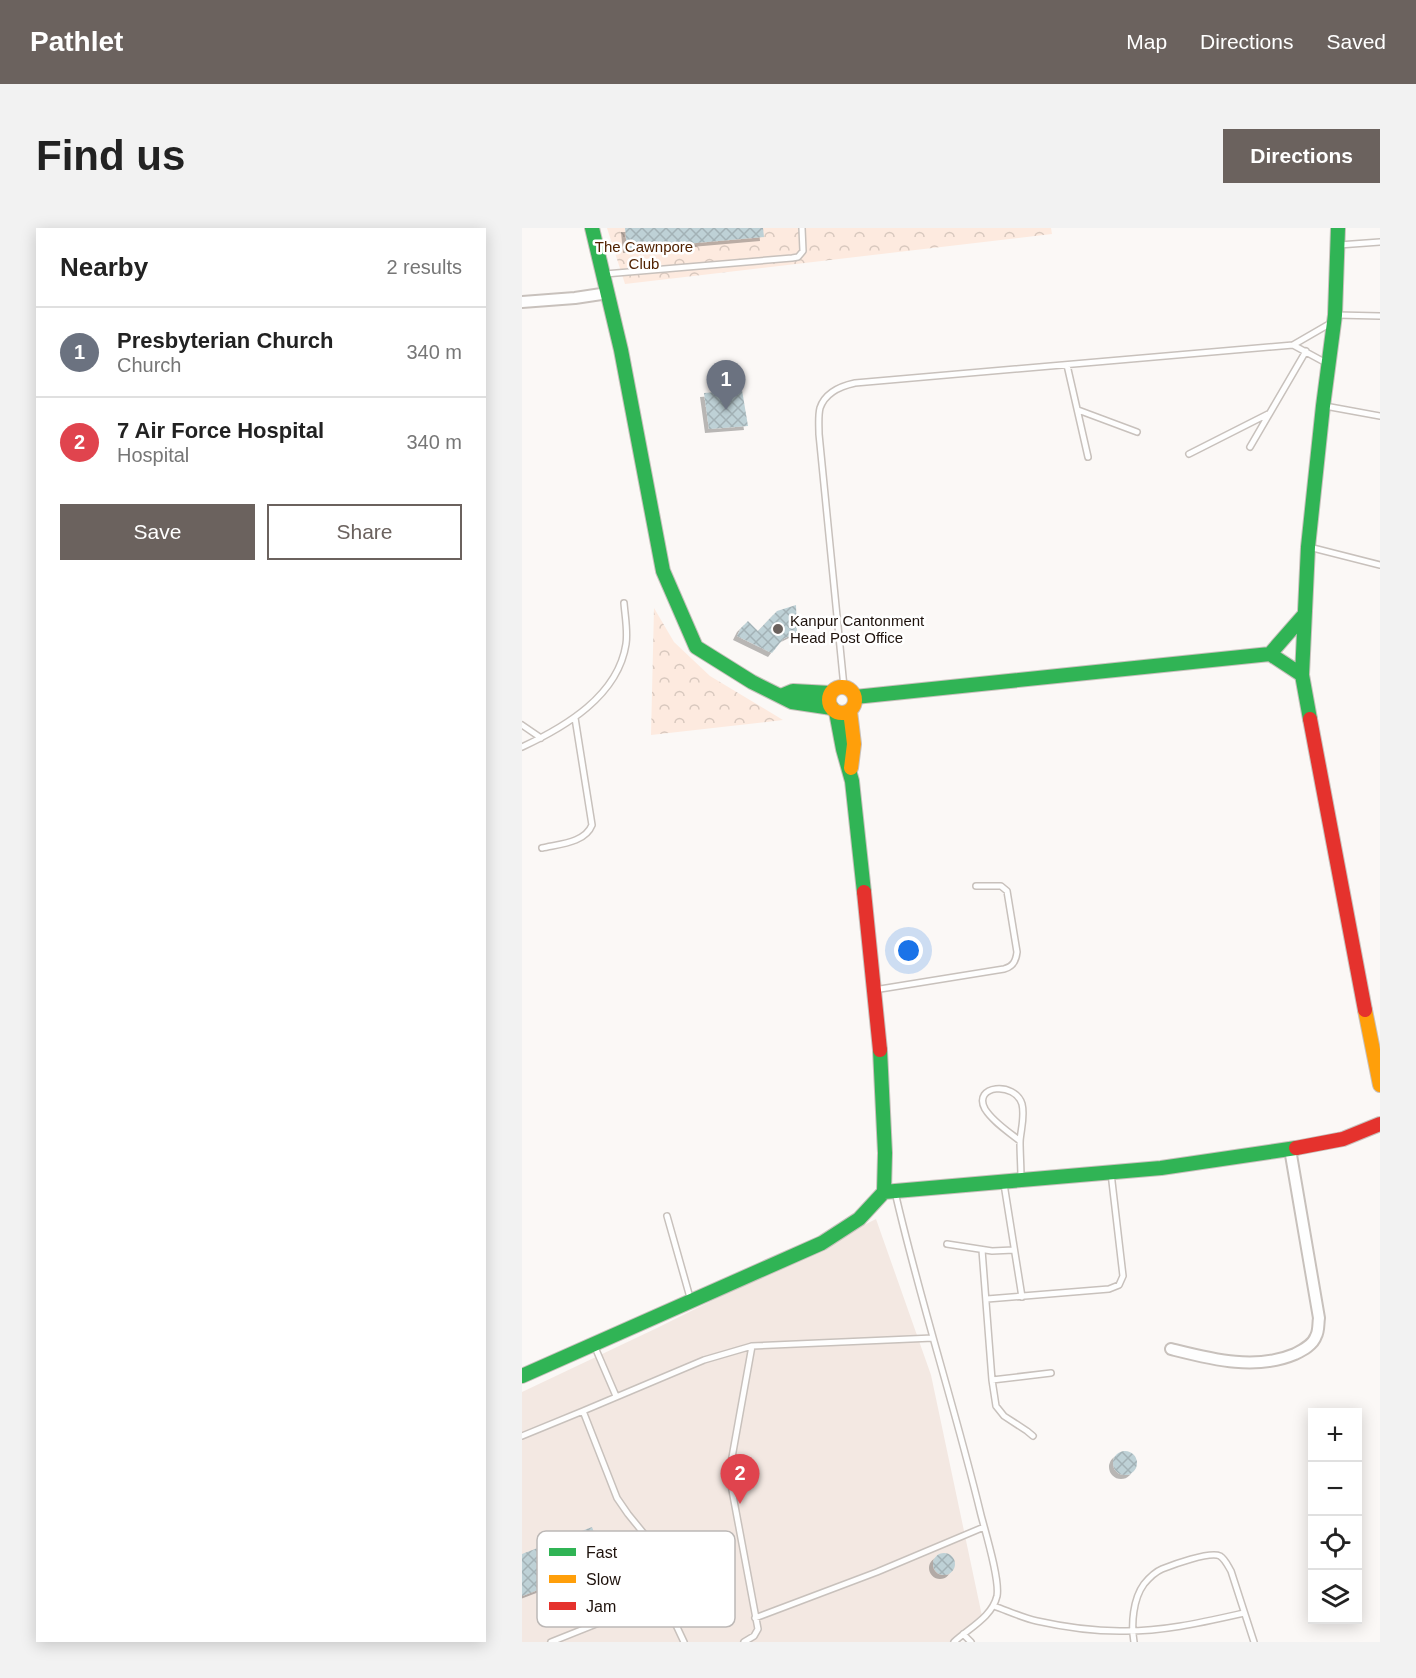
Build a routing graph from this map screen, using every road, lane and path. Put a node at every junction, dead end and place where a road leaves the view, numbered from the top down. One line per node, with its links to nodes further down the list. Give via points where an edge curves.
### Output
1 (592, 228): 6 (street)
2 (802, 228): 6 (lane, via 803,251 798,257)
3 (1338, 228): 5 (street)
4 (1380, 242): 5 (lane)
5 (1337, 245): 10 (street)
6 (603, 275): 7 (street)
7 (608, 293): 8 (street); 31 (street, via 663,572 696,647)
8 (522, 302)
9 (1380, 316): 10 (lane)
10 (1334, 318): 11 (lane); 13 (street)
11 (1293, 345): 12 (lane); 14 (lane)
12 (1305, 351): 13 (lane); 17 (lane)
13 (1329, 364): 15 (street)
14 (1067, 365): 16 (lane); 29 (lane, via 855,383 842,386 824,401 819,410 819,434)
15 (1323, 406): 18 (lane); 23 (street)
16 (1077, 410): 19 (lane); 22 (lane)
17 (1270, 414): 20 (lane); 21 (lane)
18 (1380, 416)
19 (1137, 432)
20 (1250, 447)
21 (1189, 454)
22 (1088, 457)
23 (1308, 547): 24 (lane); 26 (street)
24 (1380, 565)
25 (624, 603): 35 (lane, via 626,641 619,666 595,700)
26 (1304, 615): 27 (street); 28 (street)
27 (1270, 654): 28 (street); 32 (street)
28 (1302, 675): 43 (street, via 1346,913)
29 (844, 687): 30 (street); 32 (street)
30 (830, 693): 31 (street, via 792,691); 33 (street)
31 (781, 696): 33 (street)
32 (855, 697): 34 (street)
33 (834, 710): 34 (street); 39 (street)
34 (850, 711): 39 (street, via 854,744)
35 (574, 718): 37 (lane); 40 (lane, via 592,825 590,831 577,839)
36 (522, 725): 37 (lane)
37 (541, 738): 38 (lane)
38 (522, 747)
39 (851, 776): 42 (street)
40 (542, 848)
41 (976, 886): 42 (lane, via 1001,886 1007,891 1017,952 1011,966)
42 (873, 990): 51 (street)
43 (1375, 1032): 44 (street)
44 (1380, 1085)
45 (1380, 1124): 47 (street, via 1343,1139)
46 (1020, 1141): 46 (lane, via 986,1109 983,1101 989,1090 1010,1090 1021,1101); 49 (lane)
47 (1290, 1149): 48 (street); 62 (street, via 1318,1318 1316,1337 1302,1351 1268,1362 1203,1357)
48 (1111, 1173): 49 (street); 56 (lane, via 1122,1281 1109,1289)
49 (1021, 1180): 50 (street)
50 (1004, 1182): 51 (street); 55 (lane)
51 (889, 1192): 58 (street, via 822,1244); 59 (lane)
52 (667, 1216): 58 (lane)
53 (946, 1244): 54 (lane)
54 (982, 1250): 55 (lane); 57 (lane)
55 (1014, 1250): 56 (lane)
56 (1022, 1297): 57 (lane)
57 (987, 1299): 65 (lane)
58 (691, 1302): 60 (street)
59 (933, 1338): 61 (lane); 70 (lane)
60 (594, 1344): 64 (street); 66 (lane)
61 (752, 1346): 66 (lane, via 704,1360); 74 (lane, via 729,1474)
62 (1171, 1349)
63 (1051, 1373): 65 (lane)
64 (522, 1376)
65 (992, 1380): 69 (lane, via 999,1411)
66 (616, 1396): 67 (lane)
67 (583, 1411): 68 (lane); 71 (lane, via 617,1498)
68 (522, 1436)
69 (1033, 1436)
70 (984, 1527): 72 (lane, via 998,1587); 74 (lane)
71 (642, 1531)
72 (993, 1606): 77 (lane, via 1035,1621); 78 (lane)
73 (1244, 1613): 77 (lane); 77 (lane, via 1225,1561 1207,1555 1160,1570 1149,1578 1137,1600); 85 (lane)
74 (755, 1618): 81 (lane, via 757,1632)
75 (589, 1627): 79 (lane)
76 (676, 1627): 80 (lane)
77 (1132, 1631): 84 (lane)
78 (963, 1634): 82 (lane); 83 (lane)
79 (551, 1642)
80 (684, 1642)
81 (744, 1642)
82 (954, 1642)
83 (971, 1642)
84 (1134, 1642)
85 (1254, 1642)

